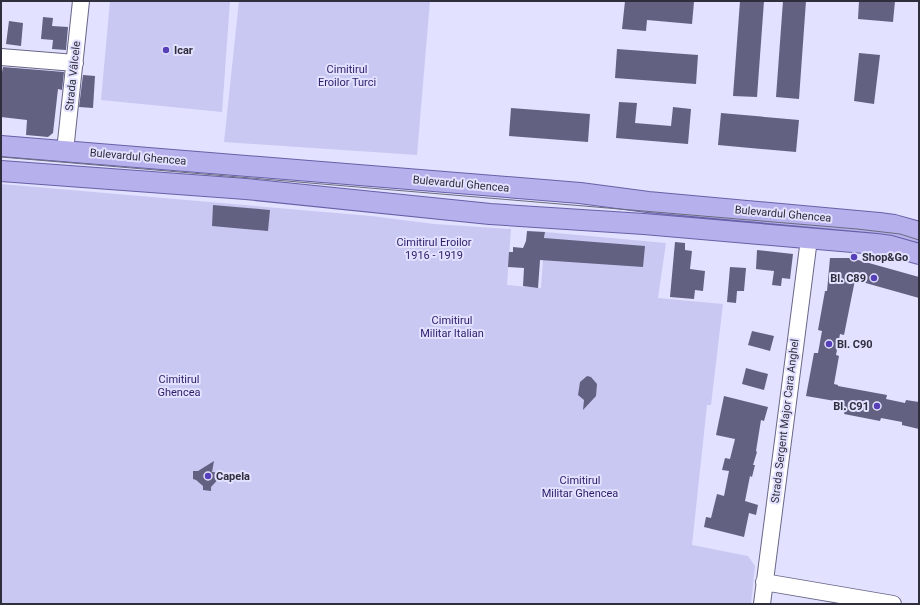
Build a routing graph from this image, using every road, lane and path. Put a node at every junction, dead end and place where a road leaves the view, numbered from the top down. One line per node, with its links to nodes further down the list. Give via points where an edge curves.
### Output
1 (81, 1): 3 (street, Strada Vâlcele)
2 (1, 57): 3 (street)
3 (74, 63): 5 (street, Strada Vâlcele)
4 (1, 146): 5 (main road, Bulevardul Ghencea)
5 (65, 151): 6 (main road, Bulevardul Ghencea)
6 (236, 166): 8 (main road); 9 (main road, Bulevardul Ghencea)
7 (1, 172): 8 (main road, Bulevardul Ghencea)
8 (234, 188): 10 (main road, Bulevardul Ghencea, via 490,214)
9 (604, 197): 10 (main road); 11 (main road, Bulevardul Ghencea, via 879,223)
10 (602, 222): 12 (main road, Bulevardul Ghencea)
11 (911, 230): 13 (main road)
12 (809, 239): 13 (main road, Bulevardul Ghencea); 15 (street, Strada Sergent Major Cara Anghel)
13 (897, 247): 14 (main road, Bulevardul Ghencea)
14 (919, 254)
15 (764, 582): 16 (street, Strada Sergent Major Cara Anghel); 17 (street)
16 (762, 604)
17 (893, 604)

